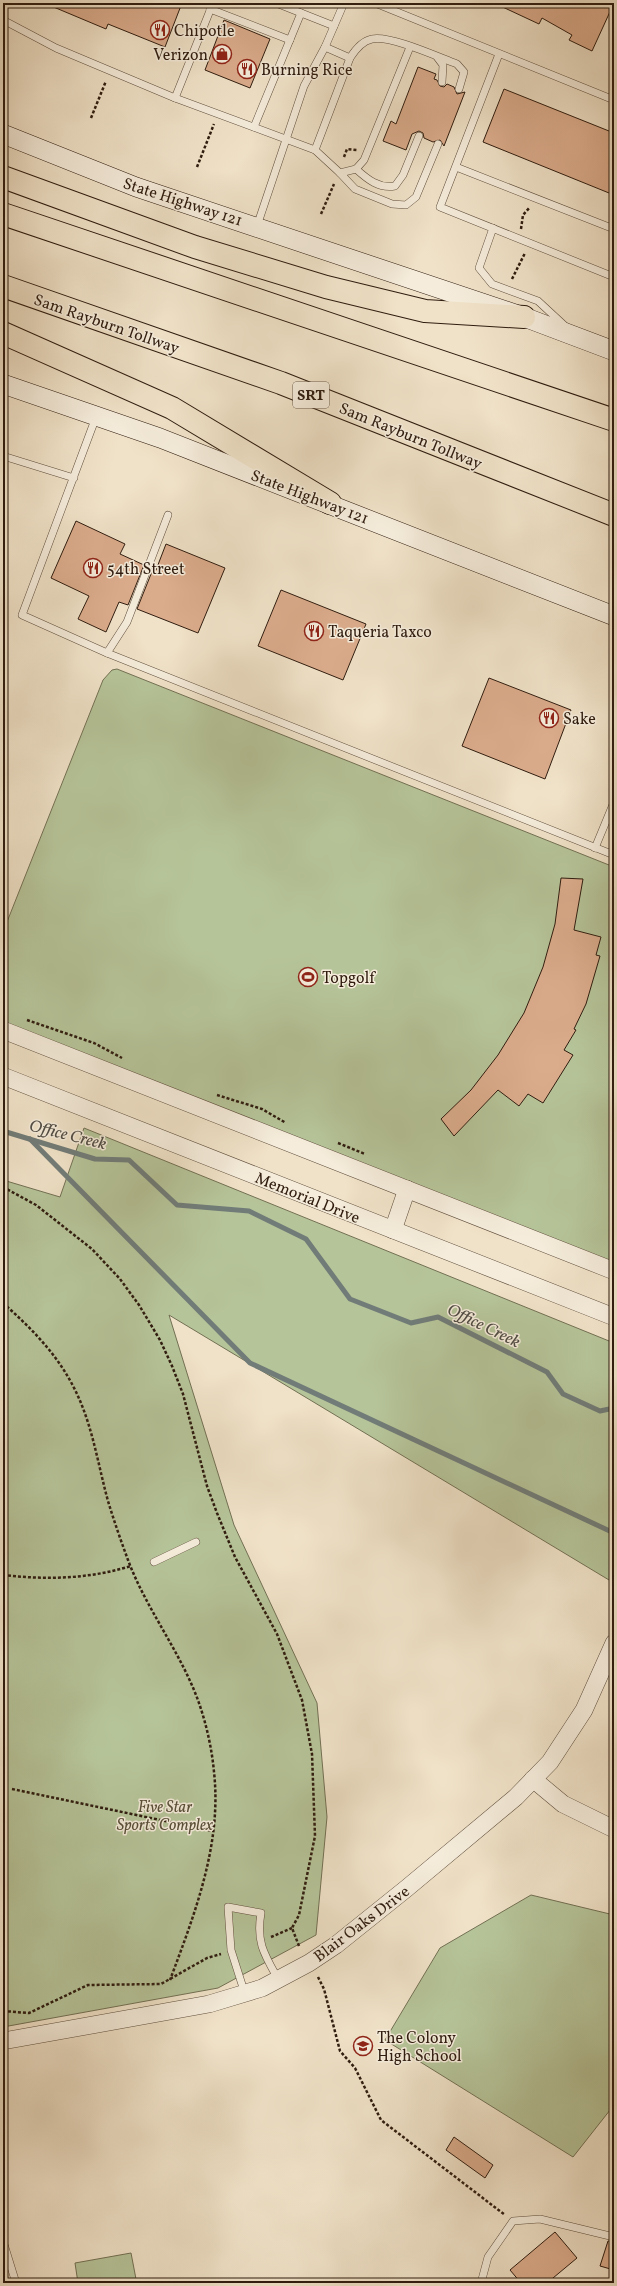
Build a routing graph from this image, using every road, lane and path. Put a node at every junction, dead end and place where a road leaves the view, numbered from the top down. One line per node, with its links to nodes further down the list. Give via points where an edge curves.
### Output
1 (276, 3): 5 (lane)
2 (344, 3): 7 (lane)
3 (375, 3): 11 (lane)
4 (212, 6): 8 (lane); 17 (lane)
5 (301, 13): 7 (lane); 8 (lane)
6 (3, 20): 14 (lane, via 56,48)
7 (334, 26): 10 (lane)
8 (290, 40): 21 (lane)
9 (410, 47): 12 (lane); 13 (lane, via 385,38 371,39 357,47); 31 (lane, via 364,160)
10 (325, 48): 13 (lane); 24 (lane, via 304,86)
11 (499, 54): 18 (lane); 30 (lane)
12 (437, 57): 15 (lane, via 443,65); 16 (lane, via 457,64 464,72)
13 (350, 58): 26 (lane)
14 (110, 71): 17 (lane); 20 (path)
15 (442, 82)
16 (459, 89)
17 (176, 98): 19 (lane)
18 (614, 100)
19 (218, 113): 21 (lane); 29 (path)
20 (91, 118)
21 (254, 127): 24 (lane)
22 (3, 134): 38 (main road, State Highway 121, via 136,187)
23 (419, 136): 31 (lane, via 403,175 395,186 385,188 368,180)
24 (285, 138): 26 (lane); 38 (lane)
25 (438, 144): 32 (lane, via 416,197 406,205 392,204 355,189)
26 (315, 150): 32 (lane)
27 (357, 150): 28 (path, via 347,149)
28 (344, 157)
29 (197, 167)
30 (456, 167): 39 (lane, via 440,207); 40 (lane)
31 (356, 169): 32 (lane)
32 (340, 173)
33 (3, 177): 46 (highway, via 195,247 326,287 425,311)
34 (334, 184): 37 (path)
35 (531, 204): 41 (path, via 523,214)
36 (3, 214): 52 (highway)
37 (321, 214)
38 (256, 226): 46 (main road, State Highway 121)
39 (493, 228): 43 (lane); 48 (lane, via 479,268 492,284 538,301)
40 (614, 229)
41 (521, 230)
42 (526, 251): 44 (path)
43 (614, 277)
44 (512, 279)
45 (3, 286): 57 (highway, Sam Rayburn Tollway / SRT, via 281,383)
46 (524, 317): 48 (main road, State Highway 121)
47 (3, 333): 55 (highway, via 172,408)
48 (575, 335): 49 (main road, State Highway 121)
49 (614, 350)
50 (3, 384): 51 (main road, State Highway 121)
51 (96, 417): 54 (lane); 55 (main road, State Highway 121, via 160,438)
52 (614, 420)
53 (3, 456): 54 (lane)
54 (74, 478): 59 (lane, via 22,615)
55 (330, 504): 58 (main road, State Highway 121)
56 (168, 515): 59 (lane, via 127,622)
57 (614, 515)
58 (614, 616)
59 (107, 653): 61 (lane)
60 (614, 802): 61 (lane)
61 (595, 848): 62 (lane)
62 (614, 855)
63 (3, 1030): 66 (street)
64 (3, 1076): 67 (street, Memorial Drive)
65 (3, 1186): 80 (path, via 36,1204 92,1249 120,1279 139,1305 172,1366 183,1394 207,1486 217,1513 235,1557 276,1634 302,1700 312,1754 315,1836 299,1915)
66 (407, 1189): 67 (street); 68 (street)
67 (393, 1230): 70 (street, Memorial Drive)
68 (614, 1271)
69 (3, 1303): 73 (path, via 49,1348 72,1384 85,1413 115,1524)
70 (614, 1318)
71 (196, 1542): 72 (lane)
72 (154, 1562)
73 (131, 1566): 74 (path, via 109,1573 65,1578); 79 (path, via 190,1682 200,1707 214,1772)
74 (3, 1575)
75 (614, 1643): 76 (street, Blair Oaks Drive, via 584,1710 550,1762)
76 (533, 1779): 78 (street, via 563,1804); 85 (street, Blair Oaks Drive, via 480,1827 336,1945)
77 (12, 1789): 79 (path)
78 (614, 1829)
79 (213, 1831): 86 (path, via 200,1897)
80 (292, 1928): 81 (path, via 280,1935); 82 (path)
81 (260, 1940): 83 (lane, via 258,1931 261,1913 228,1907); 85 (lane, via 263,1953)
82 (299, 1946)
83 (231, 1950): 86 (path, via 207,1958); 87 (lane)
84 (318, 1977): 90 (path, via 324,1989 340,2051 355,2068 381,2120)
85 (278, 1979): 87 (street, Blair Oaks Drive)
86 (170, 1980): 88 (path, via 162,1984 88,1985 29,2013)
87 (245, 1994): 89 (street, Blair Oaks Drive, via 209,2004)
88 (3, 2011)
89 (3, 2041)
90 (513, 2221): 91 (lane, via 540,2219); 94 (lane, via 488,2257)
91 (614, 2237)
92 (3, 2241): 93 (lane)
93 (16, 2283)
94 (482, 2283)

